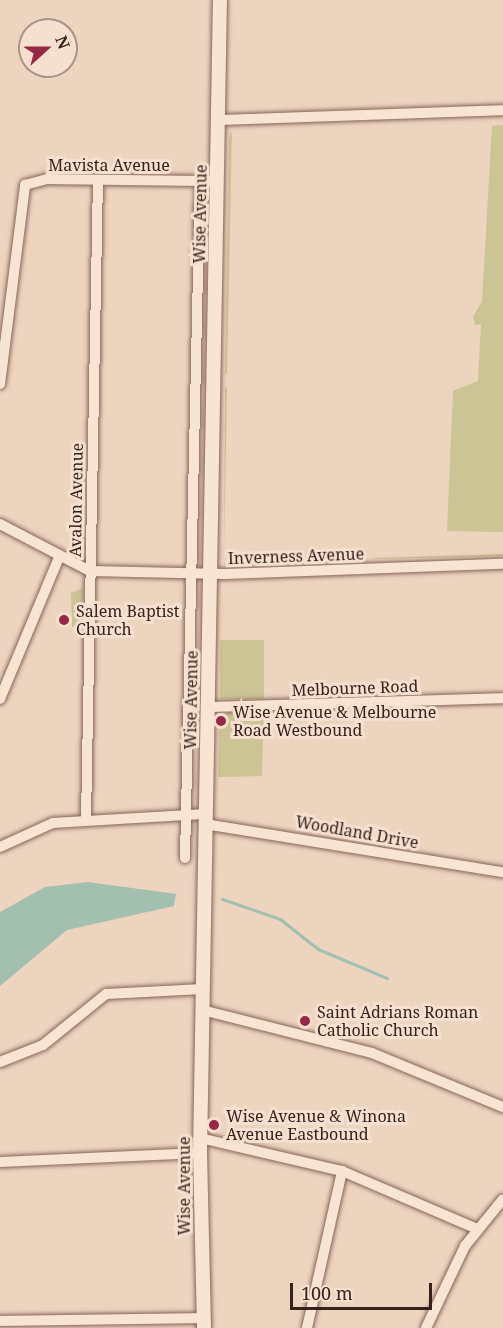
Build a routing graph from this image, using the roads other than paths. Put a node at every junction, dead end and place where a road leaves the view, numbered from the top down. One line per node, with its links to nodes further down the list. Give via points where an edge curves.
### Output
1 (220, 0): 3 (main road, Wise Avenue)
2 (503, 110): 3 (street)
3 (218, 120): 6 (main road, Wise Avenue)
4 (98, 180): 5 (street, Mavista Avenue); 7 (street, Mavista Avenue, via 39,180 21,190); 11 (street, Avalon Avenue)
5 (200, 181): 6 (street, Mavista Avenue); 12 (street, Wise Avenue)
6 (217, 181): 13 (main road, Wise Avenue)
7 (0, 384)
8 (0, 524): 9 (street)
9 (59, 556): 11 (street); 15 (street)
10 (503, 564): 13 (street, Inverness Avenue)
11 (90, 571): 12 (street, Inverness Avenue); 19 (street, Avalon Avenue)
12 (192, 574): 13 (street, Inverness Avenue); 17 (street, Wise Avenue)
13 (210, 574): 16 (main road, Wise Avenue)
14 (503, 698): 16 (street, Melbourne Road)
15 (0, 699)
16 (207, 708): 18 (main road, Wise Avenue)
17 (186, 815): 18 (street, Woodland Drive); 19 (street, Woodland Drive); 21 (street, Wise Avenue)
18 (205, 819): 22 (street, Woodland Drive); 23 (main road, Wise Avenue)
19 (86, 820): 20 (street, Woodland Drive, via 47,825)
20 (0, 847)
21 (185, 858)
22 (503, 872)
23 (203, 989): 24 (main road, Wise Avenue); 25 (street, via 106,994 43,1045)
24 (202, 1010): 26 (street, via 372,1053); 27 (main road, Wise Avenue)
25 (0, 1062)
26 (503, 1107)
27 (200, 1138): 28 (main road, Wise Avenue); 30 (street)
28 (200, 1153): 29 (street); 34 (main road, Wise Avenue)
29 (0, 1162)
30 (342, 1171): 32 (street); 35 (street)
31 (503, 1199): 32 (street)
32 (475, 1228): 36 (street)
33 (0, 1321): 34 (street)
34 (203, 1323)
35 (307, 1328)
36 (426, 1328)

